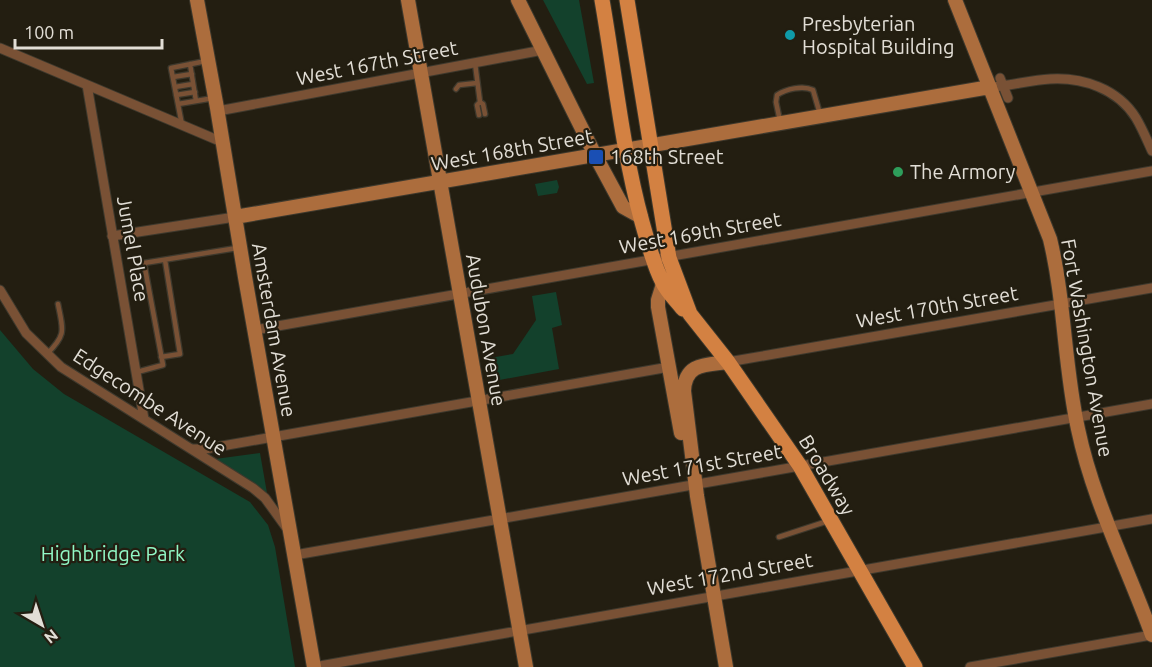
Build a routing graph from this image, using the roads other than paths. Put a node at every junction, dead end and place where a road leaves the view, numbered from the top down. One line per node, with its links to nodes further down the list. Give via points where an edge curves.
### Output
1 (197, 0): 11 (main road, Amsterdam Avenue)
2 (408, 0): 14 (main road, Audubon Avenue)
3 (518, 0): 10 (main road)
4 (602, 0): 8 (main road, Broadway)
5 (627, 0): 7 (main road, Broadway)
6 (955, 0): 19 (main road, Fort Washington Avenue)
7 (634, 44): 8 (main road); 36 (main road, Broadway)
8 (610, 45): 37 (main road, Broadway)
9 (0, 48): 20 (street)
10 (543, 50): 12 (street, West 167th Street); 39 (main road)
11 (208, 60): 13 (lane); 29 (main road, Amsterdam Avenue)
12 (475, 63): 14 (street, West 167th Street); 17 (lane)
13 (190, 64): 15 (lane); 16 (lane, via 171,68)
14 (421, 73): 29 (street, West 167th Street); 41 (main road, Audubon Avenue)
15 (192, 74): 16 (lane); 18 (lane)
16 (173, 77): 21 (lane)
17 (477, 83): 22 (lane, via 459,85); 27 (lane)
18 (193, 84): 21 (lane); 23 (lane)
19 (998, 84): 25 (street); 32 (main road, West 168th Street); 38 (street, via 1068,79 1101,88 1118,98 1137,119); 42 (main road, Fort Washington Avenue)
20 (87, 85): 34 (street); 45 (street, Jumel Place)
21 (175, 87): 24 (lane)
22 (456, 89)
23 (195, 92): 24 (lane); 26 (lane)
24 (176, 95): 28 (lane)
25 (1008, 98)
26 (196, 101): 28 (lane); 29 (lane)
27 (480, 102): 30 (lane); 31 (lane)
28 (178, 104): 34 (lane)
29 (217, 104): 35 (main road, Amsterdam Avenue)
30 (485, 114)
31 (479, 116)
32 (821, 117): 33 (main road, West 168th Street); 33 (lane, via 813,90 797,88 777,95)
33 (780, 124): 36 (main road, West 168th Street)
34 (183, 125): 35 (street)
35 (222, 142): 43 (main road, Amsterdam Avenue)
36 (650, 146): 37 (main road, West 168th Street); 47 (main road, Broadway)
37 (625, 150): 39 (main road, West 168th Street); 44 (main road, Broadway)
38 (1152, 151)
39 (595, 155): 41 (main road, West 168th Street); 44 (main road, via 623,207)
40 (1152, 171): 42 (street, West 169th Street)
41 (440, 182): 43 (main road, West 168th Street); 53 (main road, Audubon Avenue)
42 (1033, 193): 47 (street, West 169th Street); 54 (main road, Fort Washington Avenue, via 1050,239)
43 (235, 217): 45 (street, West 168th Street); 46 (main road, Amsterdam Avenue)
44 (641, 217): 49 (main road, Broadway)
45 (112, 236): 62 (street, Jumel Place)
46 (240, 248): 48 (lane); 57 (main road, Amsterdam Avenue)
47 (669, 258): 49 (street, West 169th Street); 56 (main road, Broadway)
48 (165, 260): 59 (lane, via 180,354); 59 (lane, via 144,263)
49 (653, 261): 50 (main road, Broadway); 53 (street, West 169th Street)
50 (663, 284): 56 (main road, Broadway); 61 (main road, via 658,300)
51 (1152, 288): 54 (street, West 170th Street)
52 (0, 290): 58 (street, Edgecombe Avenue, via 26,333)
53 (459, 292): 57 (street, West 169th Street); 63 (main road, Audubon Avenue)
54 (1061, 303): 60 (street, West 170th Street); 65 (main road, Fort Washington Avenue)
55 (58, 304): 58 (lane, via 63,336)
56 (690, 314): 60 (main road, Broadway)
57 (255, 330): 67 (main road, Amsterdam Avenue)
58 (46, 355): 66 (street, Edgecombe Avenue)
59 (161, 357): 62 (lane, via 163,365)
60 (728, 362): 69 (main road, Broadway); 70 (main road, via 696,367 685,382)
61 (669, 367): 63 (street); 70 (main road)
62 (137, 372): 66 (street, Jumel Place)
63 (479, 399): 67 (street); 72 (main road, Audubon Avenue)
64 (1152, 404): 65 (street, West 171st Street)
65 (1076, 418): 69 (street, West 171st Street); 74 (main road, Fort Washington Avenue, via 1088,470)
66 (144, 419): 68 (street, Edgecombe Avenue)
67 (273, 436): 68 (street); 75 (main road, Amsterdam Avenue)
68 (193, 449): 75 (street, Edgecombe Avenue, via 265,498)
69 (800, 466): 70 (street, West 171st Street); 73 (main road, Broadway)
70 (695, 484): 72 (street, West 171st Street); 79 (main road)
71 (1152, 519): 74 (street, West 172nd Street)
72 (500, 520): 77 (street, West 171st Street); 80 (main road, Audubon Avenue)
73 (831, 520): 76 (lane); 78 (main road, Broadway)
74 (1108, 526): 78 (street, West 172nd Street); 81 (main road, Fort Washington Avenue)
75 (291, 534): 77 (main road, Amsterdam Avenue)
76 (779, 537)
77 (294, 555): 82 (main road, Amsterdam Avenue)
78 (859, 570): 79 (street, West 172nd Street); 85 (main road, Broadway)
79 (713, 595): 80 (street, West 172nd Street); 84 (main road)
80 (520, 630): 82 (street, West 172nd Street); 83 (main road, Audubon Avenue)
81 (1152, 635): 86 (street)
82 (314, 667)
83 (526, 667)
84 (726, 667)
85 (915, 667)
86 (970, 667)

